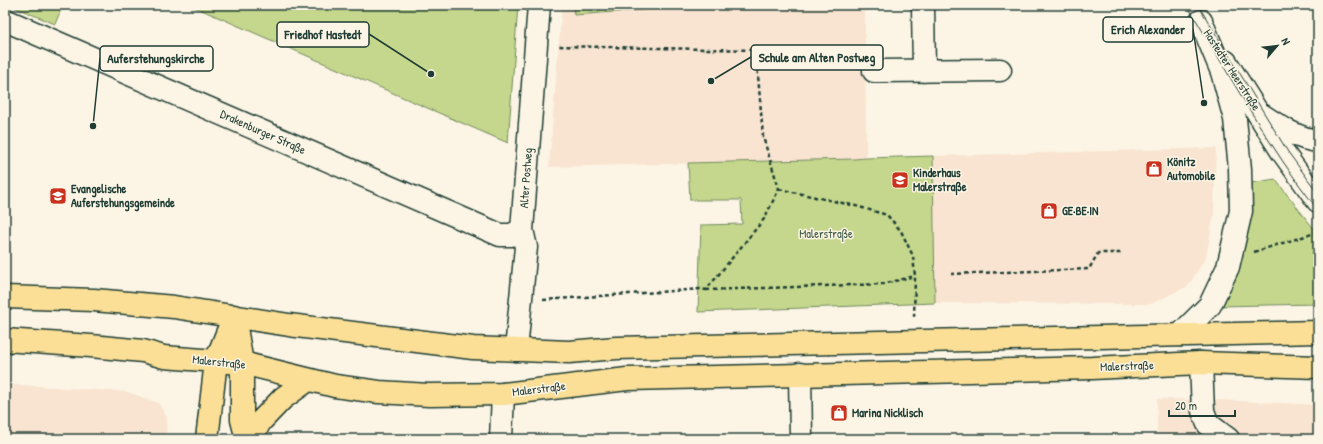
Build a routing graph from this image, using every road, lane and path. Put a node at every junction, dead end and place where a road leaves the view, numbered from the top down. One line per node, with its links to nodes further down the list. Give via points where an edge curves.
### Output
1 (539, 5): 5 (street, Alter Postweg)
2 (923, 5): 8 (street)
3 (1196, 13): 9 (street, Hastedter Heerstraße); 15 (street, Hastedter Heerstraße, via 1222,72 1235,119 1242,211)
4 (5, 20): 13 (street, Drakenburger Straße, via 500,235 511,235)
5 (536, 46): 11 (path, via 756,50 762,137); 13 (street, Alter Postweg)
6 (1000, 70): 8 (street)
7 (874, 71): 8 (street)
8 (924, 71)
9 (1258, 113): 10 (street, Hastedter Heerstraße, via 1276,125); 12 (street)
10 (1313, 140)
11 (778, 189): 18 (path, via 887,215 901,230 913,256); 19 (path, via 764,219)
12 (1318, 201)
13 (522, 230): 21 (street, Alter Postweg, via 526,247)
14 (1318, 231): 15 (path, via 1246,255)
15 (1232, 251): 24 (street, Hastedter Heerstraße, via 1228,267 1210,305)
16 (1122, 253): 17 (path, via 1098,252 1089,269)
17 (951, 274)
18 (915, 276): 19 (path, via 883,284); 26 (path)
19 (706, 290): 21 (path)
20 (5, 297): 22 (main road, via 94,300 174,307)
21 (521, 301): 27 (street, Alter Postweg)
22 (234, 316): 27 (main road, via 410,341); 28 (main road); 29 (main road)
23 (1318, 332): 24 (main road)
24 (1180, 335): 26 (main road)
25 (5, 340): 28 (main road, Malerstraße, via 143,351 164,357)
26 (914, 341): 27 (main road, via 616,348 569,352)
27 (516, 350)
28 (216, 361): 29 (main road, Malerstraße); 35 (main road)
29 (242, 363): 33 (main road, Malerstraße); 36 (main road, via 242,420)
30 (1201, 363): 31 (main road, Malerstraße); 32 (main road, Malerstraße, via 1092,368); 40 (street, via 1203,411 1208,424)
31 (1318, 367)
32 (800, 374): 34 (main road, Malerstraße, via 627,379); 39 (street)
33 (308, 380): 34 (main road, Malerstraße, via 379,392 429,396); 37 (main road, via 283,398 260,422)
34 (503, 394): 38 (street)
35 (207, 439)
36 (247, 439)
37 (252, 439)
38 (501, 439)
39 (801, 439)
40 (1228, 439)

